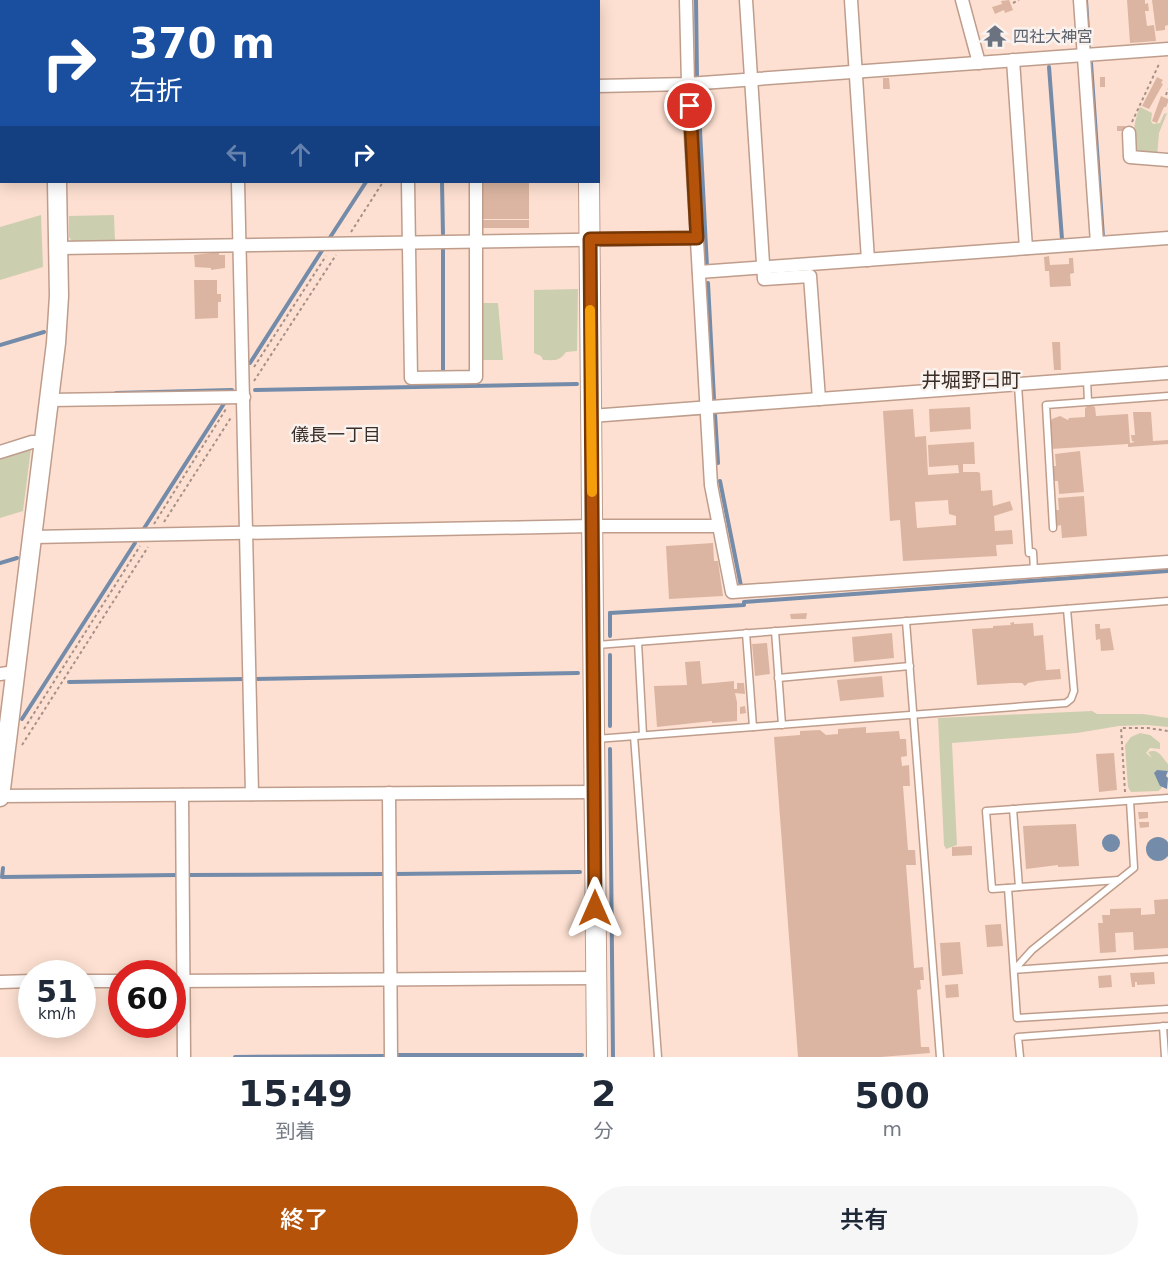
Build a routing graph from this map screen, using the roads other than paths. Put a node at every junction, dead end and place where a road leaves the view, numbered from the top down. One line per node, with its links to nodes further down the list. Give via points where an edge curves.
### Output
1 (686, 0): 12 (street)
2 (746, 0): 11 (street)
3 (851, 0): 10 (street)
4 (962, 0): 9 (street)
5 (1080, 0): 7 (street)
6 (1168, 49): 7 (street)
7 (1084, 55): 8 (street); 26 (street)
8 (1013, 60): 9 (street); 29 (street)
9 (979, 63): 10 (street)
10 (856, 72): 11 (street); 30 (street)
11 (751, 80): 12 (street); 31 (street)
12 (688, 84): 13 (street); 21 (street)
13 (600, 86)
14 (1129, 133): 15 (street, via 1130,158)
15 (1168, 160)
16 (57, 183): 28 (street)
17 (238, 183): 27 (street)
18 (408, 183): 25 (street)
19 (476, 183): 24 (street)
20 (589, 183): 23 (main road)
21 (697, 238): 23 (street); 32 (street)
22 (1168, 238): 26 (street)
23 (590, 239): 24 (street); 42 (main road)
24 (475, 241): 25 (street); 25 (street, via 476,377 411,378)
25 (409, 242): 27 (street)
26 (1097, 243): 29 (street)
27 (240, 245): 28 (street); 37 (street, via 243,383)
28 (59, 248): 39 (street)
29 (1026, 248): 30 (street)
30 (868, 260): 31 (street)
31 (763, 268): 32 (street); 38 (street, via 764,279 810,276)
32 (699, 272): 41 (street)
33 (1168, 373): 34 (street)
34 (1087, 379): 35 (street); 40 (lane)
35 (1018, 384): 38 (street); 51 (lane, via 1029,553 1033,552)
36 (1168, 396): 40 (lane)
37 (239, 397): 39 (street); 48 (street)
38 (819, 399): 41 (street)
39 (50, 400): 43 (street)
40 (1088, 402): 47 (lane, via 1046,405)
41 (707, 407): 42 (street); 46 (street, via 711,485)
42 (591, 416): 45 (main road)
43 (44, 442): 44 (street); 49 (street)
44 (0, 452)
45 (592, 526): 46 (street); 48 (street); 58 (main road)
46 (719, 526): 51 (street, via 732,592)
47 (1053, 528)
48 (247, 533): 49 (street); 70 (street)
49 (33, 537): 60 (street)
50 (1168, 562): 51 (street)
51 (1034, 572)
52 (1168, 601): 53 (lane)
53 (1067, 609): 54 (lane); 62 (lane, via 1074,691 1066,703)
54 (906, 621): 55 (lane); 59 (lane)
55 (775, 631): 56 (lane); 61 (lane)
56 (746, 633): 57 (lane); 64 (lane)
57 (638, 642): 58 (lane); 65 (lane)
58 (593, 645): 67 (main road)
59 (910, 666): 61 (lane); 62 (lane)
60 (8, 673): 72 (street)
61 (778, 678): 63 (lane)
62 (914, 715): 63 (lane); 94 (lane)
63 (782, 725): 64 (lane)
64 (753, 727): 65 (lane)
65 (643, 735): 66 (lane)
66 (634, 736): 67 (lane); 93 (lane)
67 (595, 739): 68 (main road)
68 (595, 792): 69 (street); 82 (main road)
69 (389, 793): 70 (street); 83 (street)
70 (252, 794): 71 (street)
71 (182, 795): 72 (street); 80 (street)
72 (0, 797)
73 (1168, 798): 74 (lane)
74 (1127, 801): 75 (lane); 76 (lane, via 1134,868)
75 (1013, 809): 77 (lane); 78 (lane, via 986,811 992,889)
76 (1119, 880): 77 (lane); 81 (lane)
77 (1019, 887): 78 (lane)
78 (1008, 888): 81 (lane)
79 (1168, 959): 81 (lane)
80 (178, 960)
81 (1014, 969): 87 (lane, via 1017,1018)
82 (596, 978): 83 (street); 92 (main road)
83 (390, 979): 84 (street); 91 (street)
84 (186, 980)
85 (18, 981): 86 (street)
86 (0, 982)
87 (1168, 1008)
88 (1165, 1026): 95 (lane, via 1018,1037); 96 (lane)
89 (183, 1038): 90 (street)
90 (184, 1057)
91 (391, 1057)
92 (597, 1057)
93 (658, 1057)
94 (940, 1057)
95 (1020, 1057)
96 (1165, 1057)

